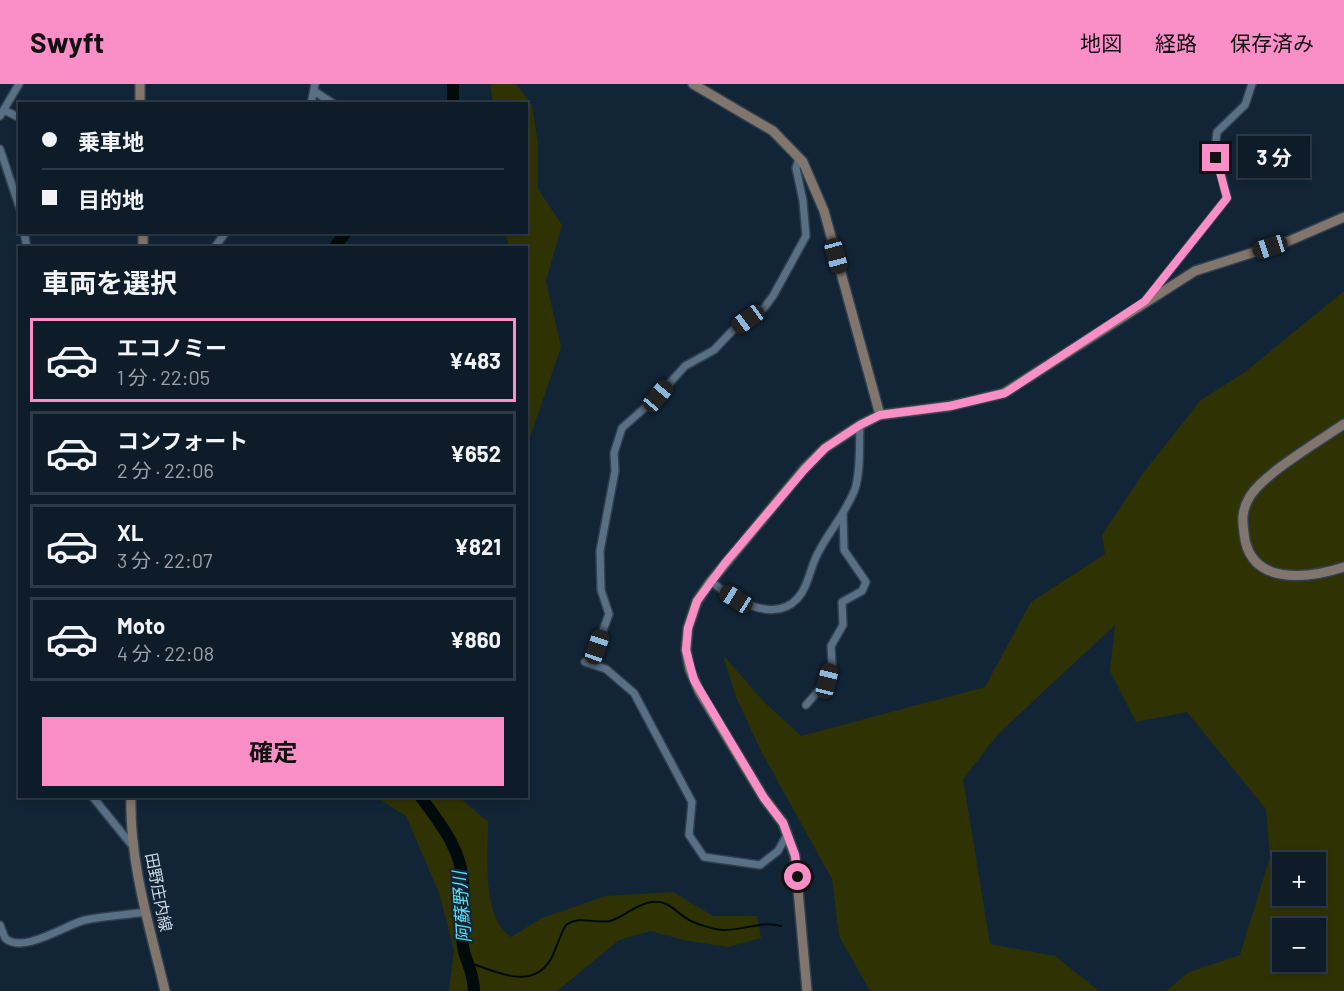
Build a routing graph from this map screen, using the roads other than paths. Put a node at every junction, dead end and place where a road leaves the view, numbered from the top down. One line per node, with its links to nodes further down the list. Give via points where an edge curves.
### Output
1 (19, 84): 8 (street)
2 (140, 84): 6 (street)
3 (693, 84): 11 (street, via 773,131)
4 (1252, 84): 14 (street, via 1245,105 1217,132 1215,149 1227,198)
5 (315, 88): 7 (street)
6 (140, 102)
7 (332, 102)
8 (2, 113): 9 (street)
9 (18, 117)
10 (0, 149): 12 (street)
11 (799, 158): 15 (street, via 824,211); 24 (street, via 796,168 806,236 773,296 714,350 685,366 622,428 614,453 615,471 600,551 601,590 609,614 588,663 619,678 634,693 692,801 689,835 704,857 760,865 778,851)
12 (18, 203)
13 (1344, 217): 14 (street, via 1289,241 1195,271)
14 (1145, 301): 15 (street, via 1005,393 950,406)
15 (880, 415): 17 (street)
16 (1344, 424): 19 (street, via 1278,470 1250,495 1242,516 1245,546 1261,566 1275,574 1305,577)
17 (860, 425): 18 (street, via 856,487); 20 (street, via 825,448)
18 (843, 514): 20 (street, via 818,553 797,599 782,608 753,607); 21 (street, via 844,550 866,582 862,591 842,602 843,625 831,646 832,664 827,681)
19 (1344, 567)
20 (711, 581): 24 (street, via 697,601 688,628 686,650 690,670 764,798 783,823)
21 (806, 705)
22 (94, 798): 25 (street, via 130,843)
23 (131, 798): 25 (street, 田野庄内線)
24 (787, 836): 29 (street, via 795,855 801,899)
25 (134, 841): 26 (street, 田野庄内線)
26 (146, 912): 27 (street, via 83,920 49,936 14,942 5,938); 28 (street, 田野庄内線)
27 (0, 925)
28 (165, 991)
29 (807, 991)

